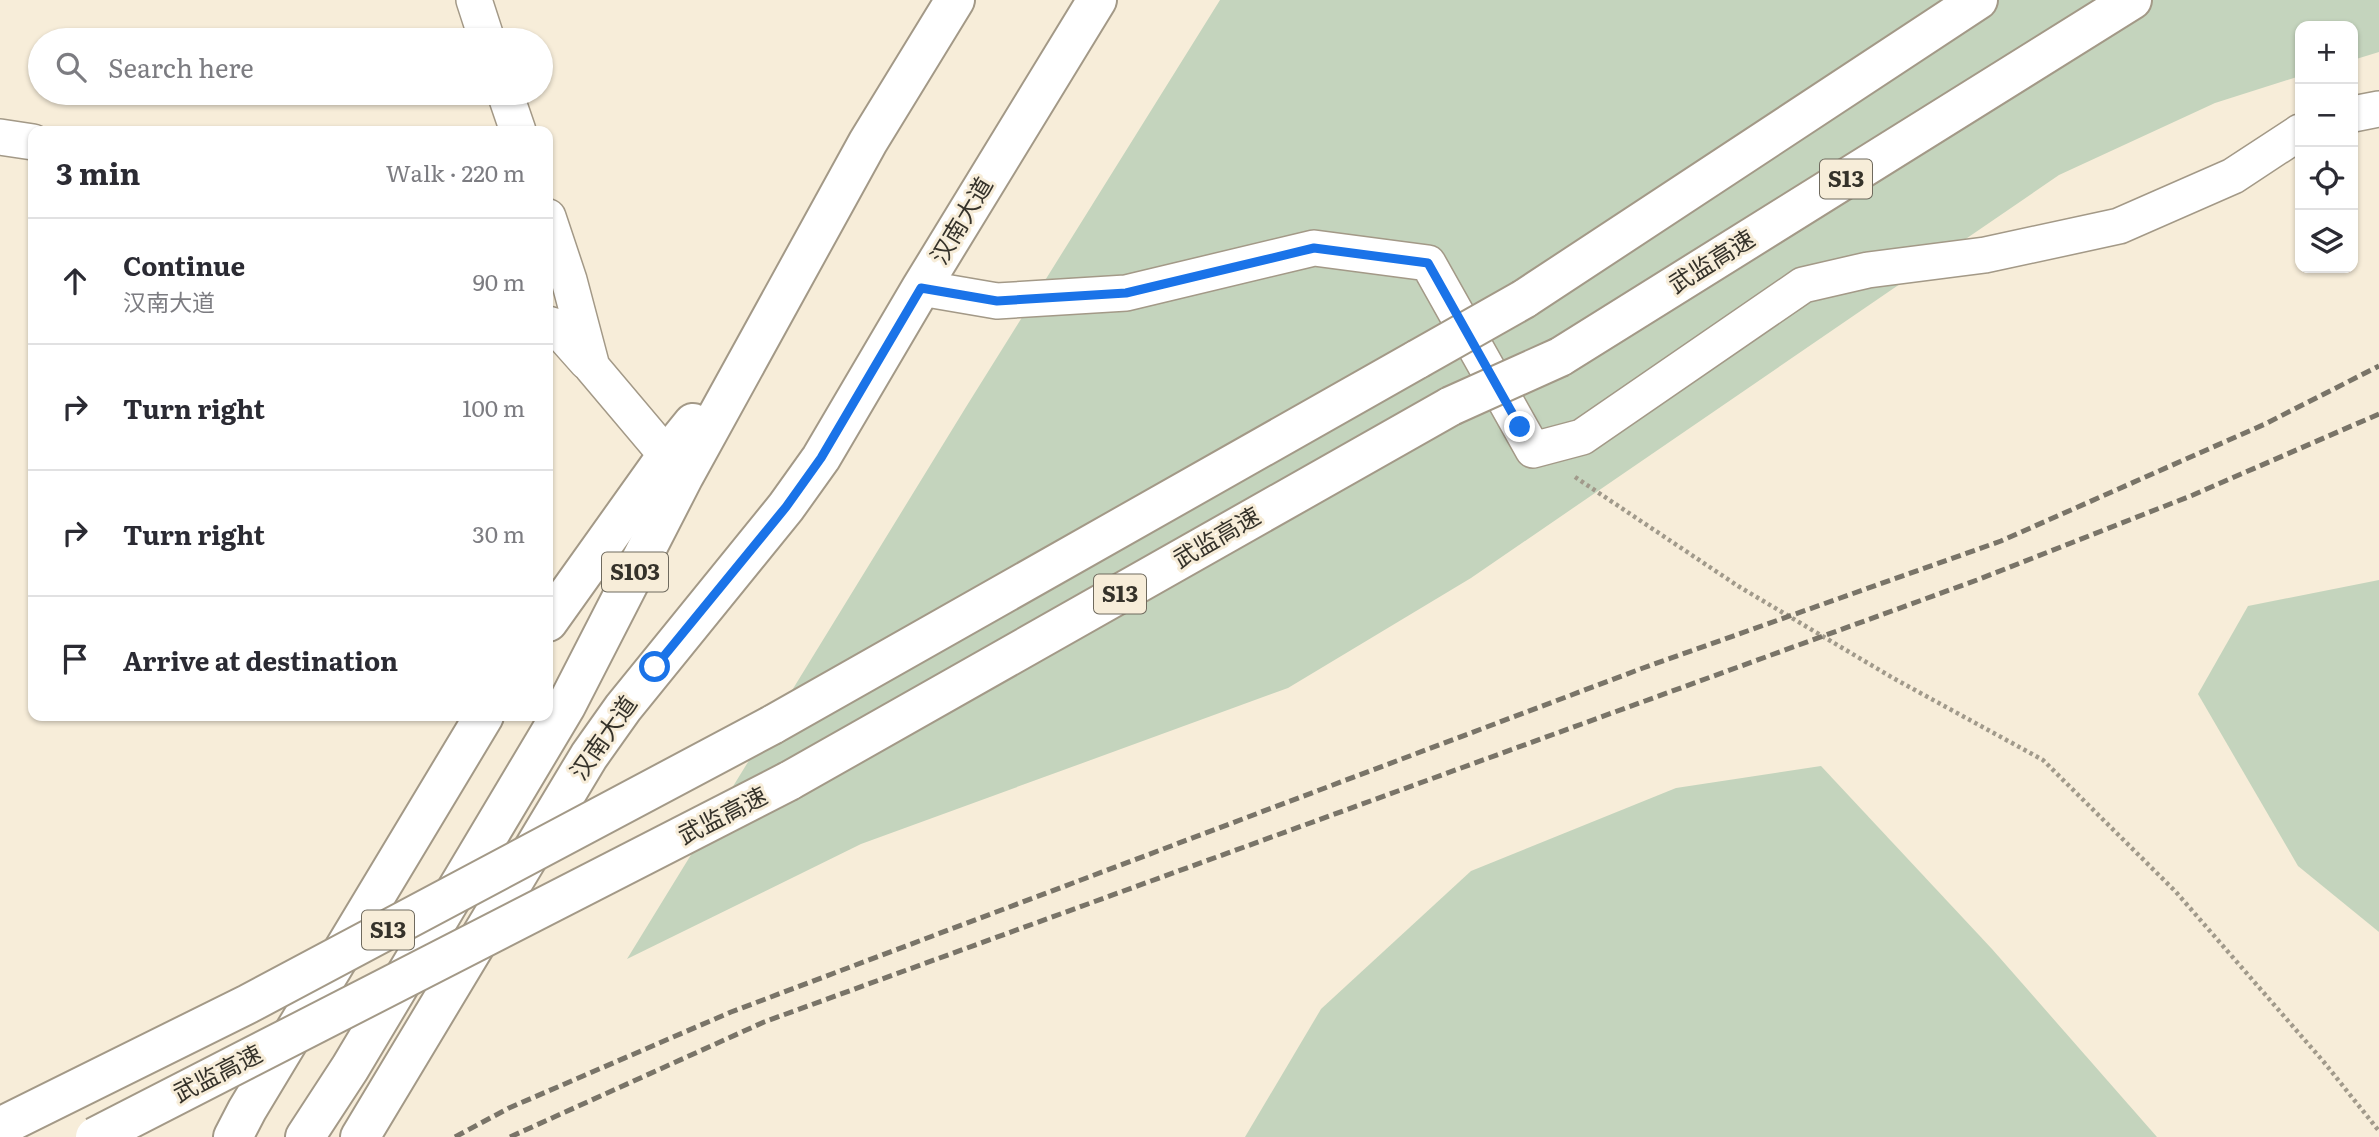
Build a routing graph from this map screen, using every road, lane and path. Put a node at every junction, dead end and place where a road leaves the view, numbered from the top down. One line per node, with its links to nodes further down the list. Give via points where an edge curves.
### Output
1 (474, 0): 6 (street)
2 (955, 0): 19 (main road, 汉南大道 / S103, via 868,142 756,345)
3 (1097, 0): 15 (main road, 汉南大道)
4 (1978, 0): 22 (main road, 武监高速 / S13, bridge, via 1524,299 772,725 248,1004)
5 (2132, 0): 24 (main road, 武监高速 / S13, bridge, via 1560,357 1451,406 789,782)
6 (483, 28)
7 (509, 105): 10 (street)
8 (2379, 109): 9 (street)
9 (2358, 113)
10 (516, 126)
11 (2295, 135): 18 (street, via 2233,176 2119,226 1985,255 1868,270 1803,285 1582,437)
12 (0, 137): 13 (street)
13 (28, 141)
14 (553, 232): 17 (street)
15 (921, 288): 18 (street, via 997,301 1126,293 1314,248 1428,263); 27 (main road, 汉南大道, via 800,488 589,756)
16 (553, 325): 17 (street)
17 (592, 368): 19 (street)
18 (1533, 450): 23 (path, via 1738,586 2043,760 2176,892)
19 (676, 466): 20 (main road, 汉南大道 / S103); 26 (main road, 汉南大道 / S103, via 566,706)
20 (553, 616)
21 (481, 721): 25 (main road)
22 (0, 1127)
23 (2379, 1131)
24 (95, 1137)
25 (233, 1137)
26 (305, 1137)
27 (359, 1137)

